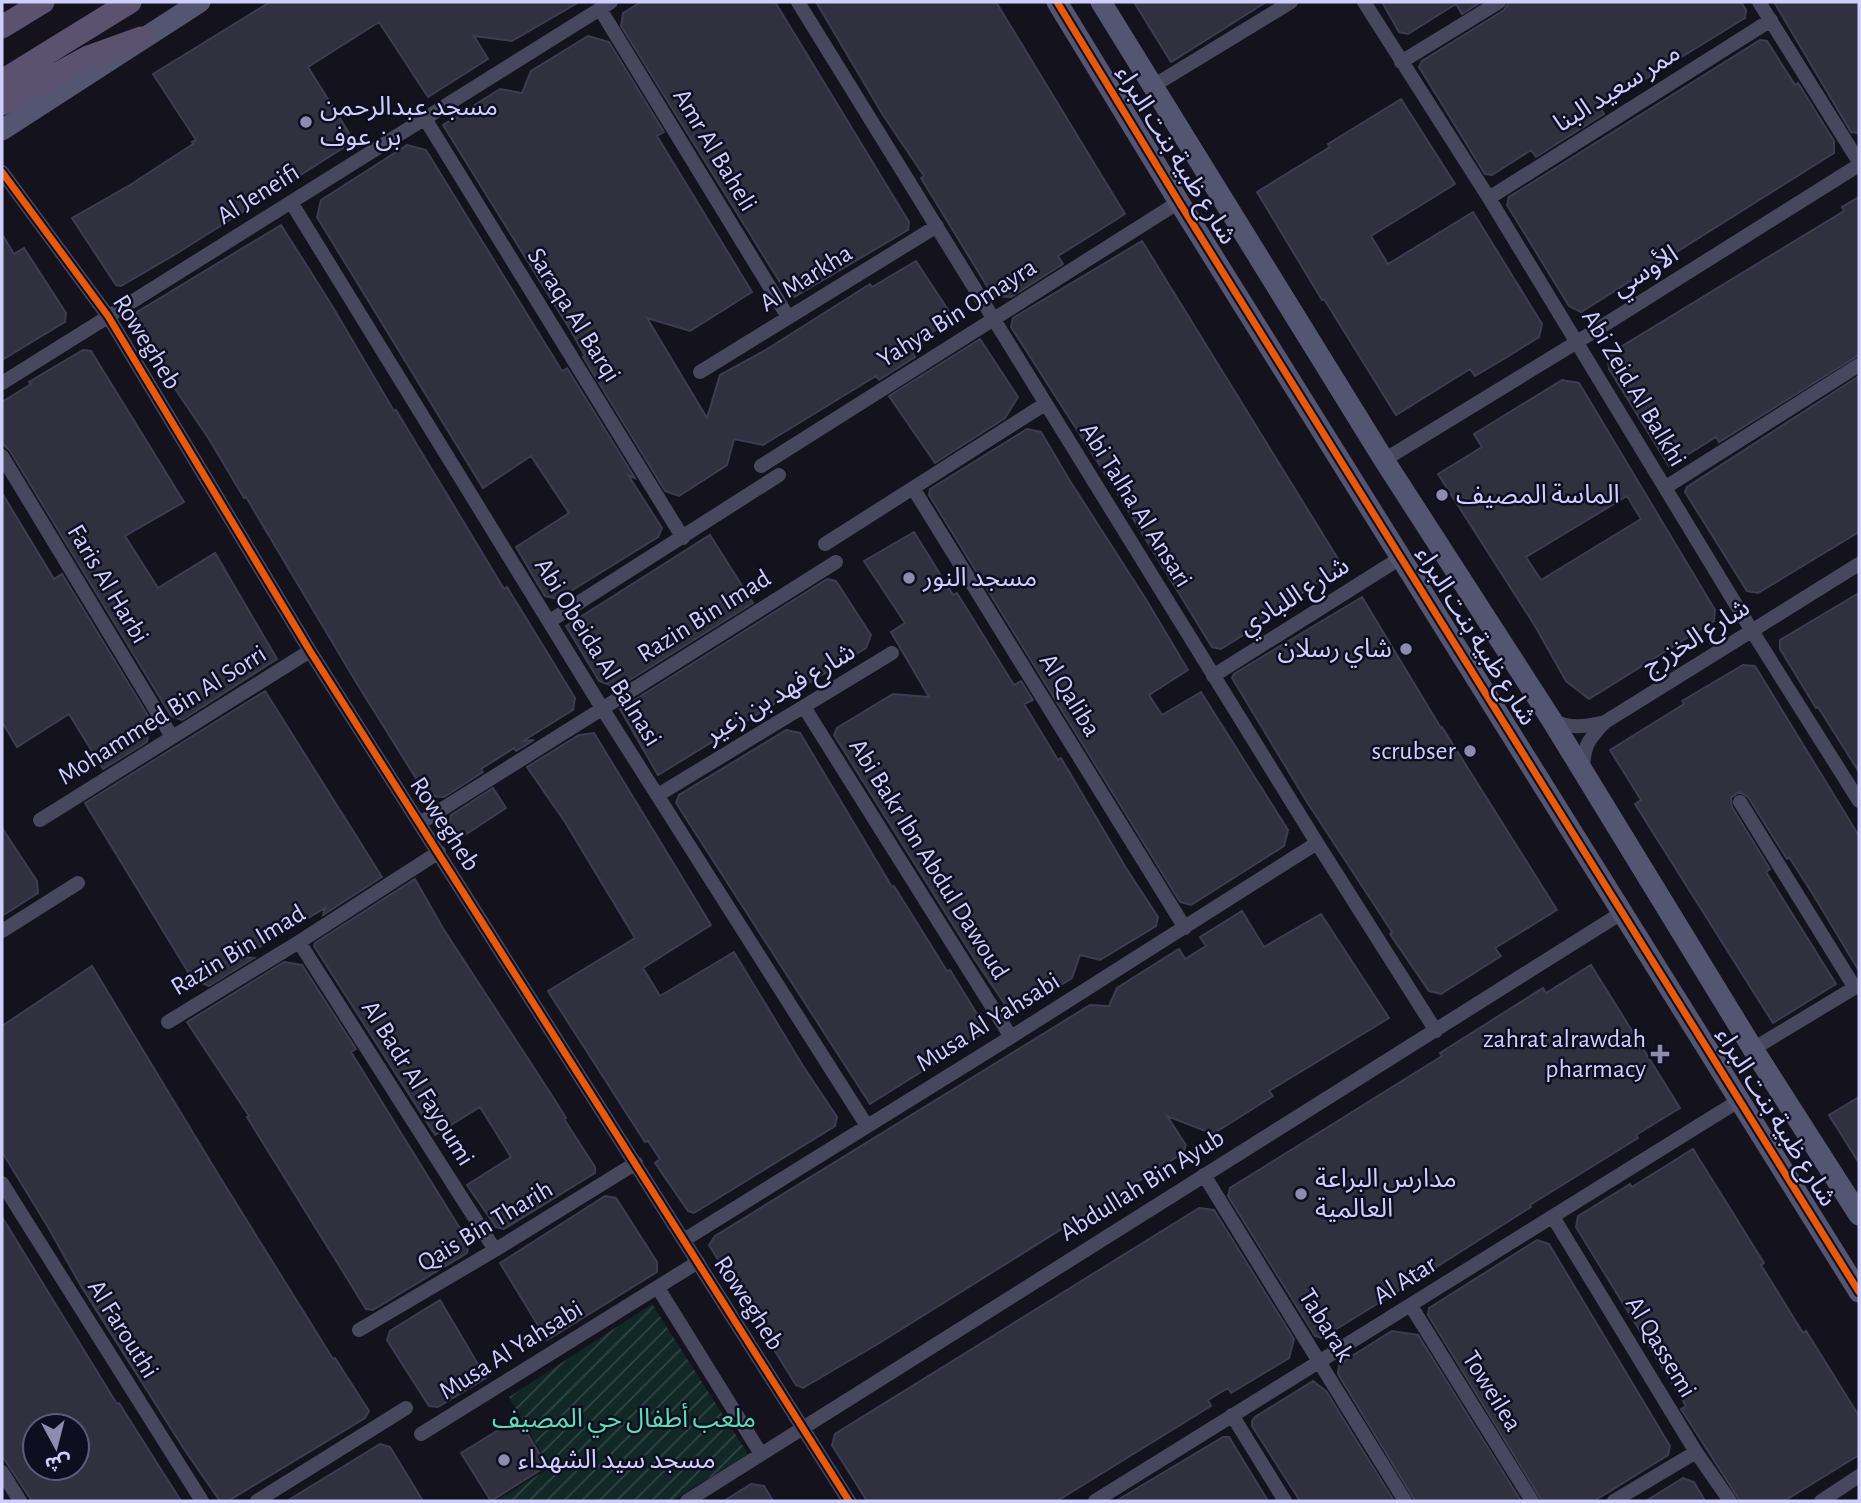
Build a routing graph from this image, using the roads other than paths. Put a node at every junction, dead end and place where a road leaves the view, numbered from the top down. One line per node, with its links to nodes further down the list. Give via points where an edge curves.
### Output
1 (43, 2): 13 (main road)
2 (130, 2): 16 (main road)
3 (200, 2): 14 (street)
4 (798, 2): 26 (street, Abi Talha Al Ansari)
5 (1058, 2): 25 (street, شارع ظبية بنت البراء)
6 (1101, 2): 17 (street, شارع ظبية بنت البراء)
7 (1291, 2): 17 (street)
8 (1364, 2): 15 (street, Abi Zeid Al Balkhi)
9 (1499, 2): 15 (street)
10 (1759, 2): 12 (street)
11 (606, 5): 19 (street, Al Jeneifi); 28 (street, Amr Al Baheli)
12 (1771, 20): 21 (street); 23 (street, ممر سعيد البنا)
13 (2, 27)
14 (141, 38): 18 (main road, via 88,57); 20 (street)
15 (1401, 62): 23 (street, Abi Zeid Al Balkhi)
16 (2, 80)
17 (1153, 86): 36 (street, شارع ظبية بنت البراء)
18 (2, 104)
19 (424, 117): 24 (street, Al Jeneifi); 41 (street, Saraqa Al Barqi)
20 (2, 130)
21 (1859, 164): 30 (street, الأوسي)
22 (2, 172): 27 (street, Rowegheb)
23 (1489, 198): 30 (street, Abi Zeid Al Balkhi)
24 (291, 202): 27 (street, Al Jeneifi); 46 (street, Abi Obeida Al Balnasi)
25 (1179, 202): 29 (street, Yahya Bin Omayra); 43 (street, شارع ظبية بنت البراء)
26 (937, 226): 28 (street, Al Markha); 29 (street, Abi Talha Al Ansari)
27 (108, 316): 33 (street, Al Jeneifi); 48 (street, Rowegheb)
28 (788, 317): 32 (street, Al Markha)
29 (993, 318): 34 (street, Abi Talha Al Ansari); 37 (street, Yahya Bin Omayra)
30 (1577, 342): 36 (street, الأوسي); 39 (street, Abi Zeid Al Balkhi)
31 (1859, 365): 39 (street)
32 (700, 372)
33 (2, 383)
34 (1045, 404): 40 (street); 50 (street, Abi Talha Al Ansari)
35 (2, 456): 55 (street, Faris Al Harbi)
36 (1384, 460): 53 (street, شارع ظبية بنت البراء)
37 (761, 466)
38 (779, 475): 41 (street)
39 (1666, 487): 47 (street, Abi Zeid Al Balkhi)
40 (913, 488): 42 (street); 66 (street, Al Qaliba)
41 (683, 538): 46 (street)
42 (825, 544)
43 (1402, 557): 50 (street, شارع اللبادي); 65 (street, شارع ظبية بنت البراء)
44 (836, 562): 52 (street, Razin Bin Imad)
45 (1859, 564): 47 (street, شارع الخزرج)
46 (550, 621): 52 (street, Abi Obeida Al Balnasi)
47 (1752, 631): 54 (street, شارع الخزرج); 58 (street, Abi Zeid Al Balkhi)
48 (310, 651): 55 (street, Mohammed Bin Al Sorri); 61 (street, Rowegheb)
49 (892, 653): 51 (street, شارع فهد بن زعير)
50 (1213, 676): 62 (street, Abi Talha Al Ansari)
51 (804, 707): 57 (street, شارع فهد بن زعير); 72 (street, Abi Bakr Ibn Abdul Dawoud)
52 (602, 708): 57 (street, Abi Obeida Al Balnasi); 61 (street, Razin Bin Imad)
53 (1551, 719): 54 (street, via 1581,728); 56 (street, شارع ظبية بنت البراء)
54 (1605, 722): 56 (street, شارع الخزرج, via 1584,749)
55 (172, 737): 60 (street, Mohammed Bin Al Sorri)
56 (1583, 769): 73 (street, شارع ظبية بنت البراء)
57 (658, 795): 75 (street, Abi Obeida Al Balnasi)
58 (1859, 801)
59 (1741, 802): 69 (street)
60 (40, 820)
61 (419, 823): 63 (street, Rowegheb)
62 (1317, 843): 66 (street, Musa Al Yahsabi); 71 (street, Abi Talha Al Ansari)
63 (439, 852): 68 (street, Razin Bin Imad); 76 (street, Rowegheb)
64 (78, 883): 67 (street)
65 (1623, 912): 71 (street, Abdullah Bin Ayub); 74 (street, شارع ظبية بنت البراء)
66 (1185, 928): 72 (street, Musa Al Yahsabi)
67 (2, 931)
68 (299, 942): 70 (street, Razin Bin Imad); 82 (street, Al Badr Al Fayoumi)
69 (1857, 987): 73 (street)
70 (168, 1022)
71 (1436, 1031): 77 (street, Abdullah Bin Ayub)
72 (1011, 1037): 75 (street, Musa Al Yahsabi)
73 (1754, 1049): 79 (street, شارع ظبية بنت البراء)
74 (1741, 1100): 80 (street, Al Atar); 85 (street, شارع ظبية بنت البراء)
75 (867, 1126): 81 (street, Musa Al Yahsabi)
76 (636, 1163): 81 (street, Rowegheb); 82 (street, Qais Bin Tharih)
77 (1204, 1175): 88 (street, Tabarak); 91 (street, Abdullah Bin Ayub)
78 (2, 1183): 98 (street, Al Farouthi)
79 (1859, 1215)
80 (1553, 1217): 86 (street, Al Atar); 93 (street, Al Qassemi)
81 (684, 1240): 83 (street, Rowegheb)
82 (495, 1250): 87 (street, Qais Bin Tharih)
83 (698, 1262): 84 (street, Musa Al Yahsabi); 91 (street, Rowegheb)
84 (658, 1288): 92 (street, Musa Al Yahsabi); 94 (street)
85 (1859, 1292)
86 (1411, 1306): 88 (street, Al Atar); 105 (street, Toweilea)
87 (359, 1330)
88 (1319, 1361): 90 (street, Al Atar); 104 (street, Tabarak)
89 (407, 1408): 99 (street, Musa Al Yahsabi)
90 (1233, 1415): 102 (street, Al Atar); 103 (street)
91 (804, 1427): 94 (street, Abdullah Bin Ayub); 101 (street, Rowegheb)
92 (421, 1434)
93 (1696, 1452): 106 (street); 107 (street, Al Qassemi)
94 (761, 1454): 100 (street, Abdullah Bin Ayub)
95 (2, 1472): 97 (street)
96 (1859, 1476): 108 (street)
97 (20, 1501)
98 (202, 1501)
99 (257, 1501)
100 (687, 1501)
101 (849, 1501)
102 (1095, 1501)
103 (1285, 1501)
104 (1405, 1501)
105 (1532, 1501)
106 (1614, 1501)
107 (1730, 1501)
108 (1821, 1501)

